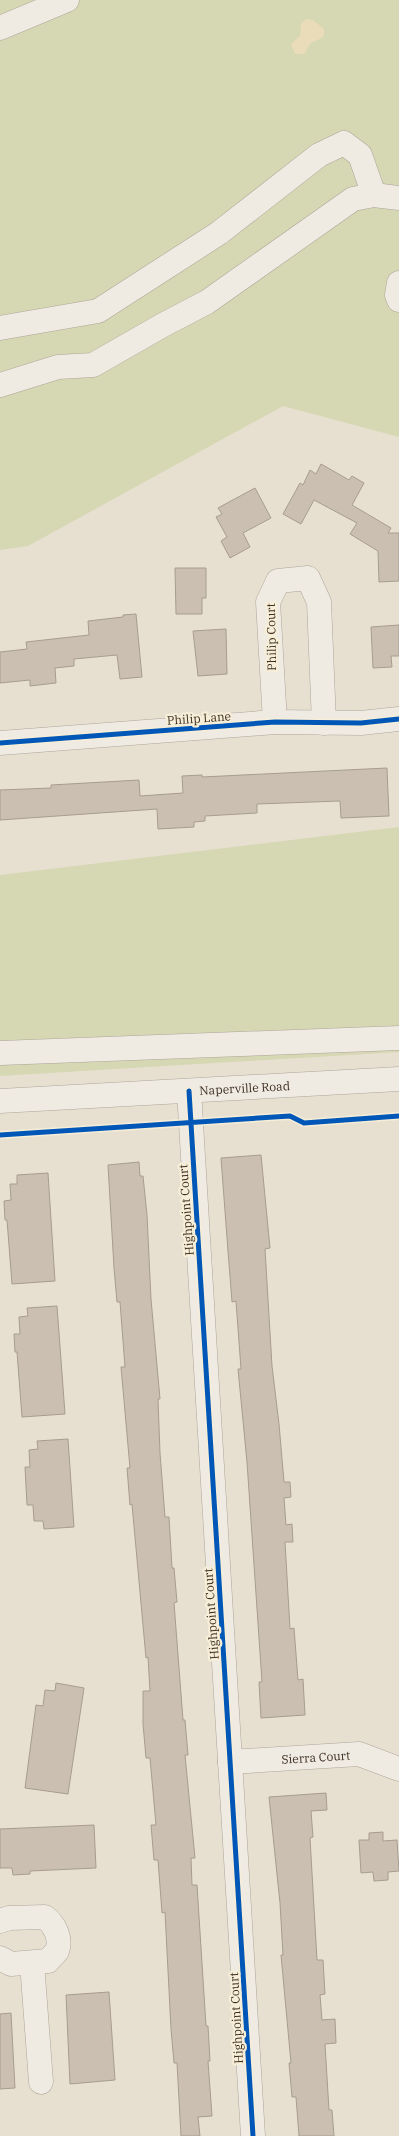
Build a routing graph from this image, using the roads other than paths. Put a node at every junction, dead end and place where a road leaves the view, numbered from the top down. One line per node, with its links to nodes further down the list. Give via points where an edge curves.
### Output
1 (67, 0): 2 (street)
2 (0, 28)
3 (374, 195): 4 (street); 7 (street, via 360,155 344,142 319,155 219,234 98,311); 8 (street, via 353,199 207,302 93,365 58,367)
4 (399, 198)
5 (399, 283): 6 (street, via 396,294)
6 (399, 300)
7 (0, 328)
8 (0, 385)
9 (399, 719): 11 (street, Philip Lane)
10 (275, 722): 11 (street, Philip Lane); 11 (street, Philip Court, via 268,602 278,581 308,578 319,602); 12 (street, Philip Lane)
11 (324, 723)
12 (0, 743)
13 (399, 1038): 14 (street)
14 (0, 1053)
15 (399, 1079): 16 (street, Naperville Road)
16 (189, 1090): 17 (street, Naperville Road); 18 (street, Highpoint Court)
17 (0, 1101)
18 (230, 1762): 19 (street, Sierra Court, via 359,1754); 24 (street, Highpoint Court)
19 (399, 1769)
20 (0, 1922): 22 (street, via 9,1918 44,1917 52,1922 56,1930 57,1951 48,1961)
21 (0, 1958): 22 (street, via 11,1964)
22 (32, 1963): 23 (street)
23 (42, 2082)
24 (253, 2136)

